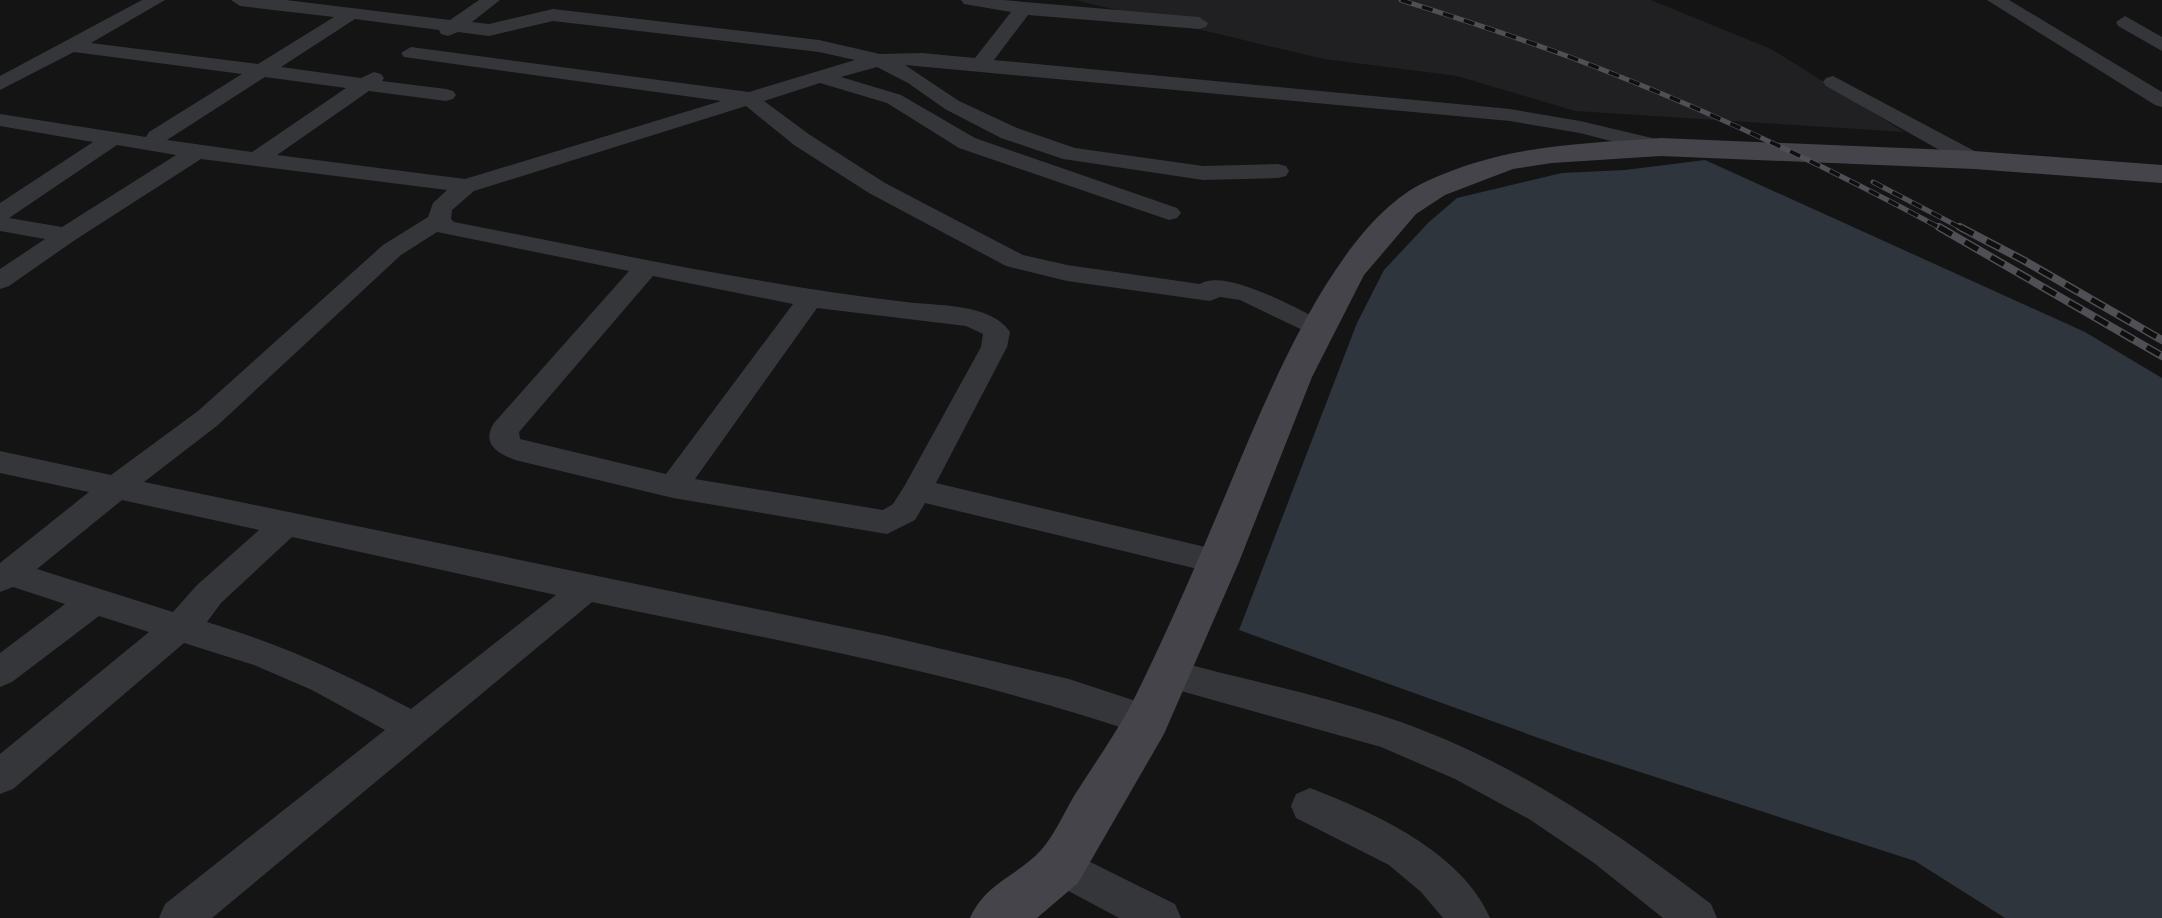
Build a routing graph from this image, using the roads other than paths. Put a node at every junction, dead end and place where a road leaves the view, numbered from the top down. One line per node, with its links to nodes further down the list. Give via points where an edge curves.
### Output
1 (156, 0): 15 (street)
2 (240, 0): 7 (street)
3 (396, 0): 10 (street)
4 (491, 0): 13 (street)
5 (970, 0): 8 (street)
6 (1996, 0): 26 (street)
7 (265, 1): 9 (street)
8 (1023, 9): 12 (street); 18 (street)
9 (351, 14): 10 (street); 19 (street)
10 (371, 16): 13 (street)
11 (2125, 22): 14 (street)
12 (1199, 23)
13 (457, 25): 16 (street); 17 (street, via 489,30 553,15 819,46)
14 (2162, 45)
15 (71, 46): 19 (street); 23 (street)
16 (411, 53): 22 (street); 25 (street)
17 (880, 60): 18 (street); 20 (street); 34 (street, via 952,105 1009,133 1071,154 1203,173)
18 (981, 63): 30 (street, via 1510,115)
19 (261, 69): 22 (street); 29 (street)
20 (839, 71): 25 (street); 37 (street, via 967,143)
21 (1833, 82): 33 (street)
22 (367, 83): 24 (street); 32 (street)
23 (0, 84)
24 (446, 94)
25 (748, 98): 36 (street); 45 (street, via 802,140 877,188 1015,261 1068,273 1247,294)
26 (2162, 101)
27 (0, 120): 28 (street)
28 (113, 138): 31 (street); 38 (street)
29 (157, 138)
30 (1661, 147): 33 (main road); 45 (main road, via 1507,161 1434,189 1405,208 1366,250)
31 (197, 152): 32 (street); 41 (street)
32 (257, 159): 36 (street)
33 (1974, 160): 35 (main road)
34 (1278, 171)
35 (2162, 174)
36 (466, 186): 39 (street, via 441,208)
37 (1169, 213)
38 (0, 214)
39 (439, 220): 42 (street, via 446,228); 47 (street, via 400,244 208,418)
40 (0, 224): 41 (street)
41 (66, 235): 43 (street)
42 (646, 268): 44 (street); 48 (street, via 503,430 506,445 525,453)
43 (0, 281)
44 (810, 299): 48 (street); 49 (street, via 968,318 998,332)
45 (1317, 329): 51 (main road)
46 (0, 462): 47 (street)
47 (118, 486): 50 (street); 52 (street)
48 (673, 487): 49 (street, via 887,522 904,512)
49 (917, 490): 51 (street)
50 (287, 523): 53 (street); 55 (street)
51 (1218, 562): 57 (main road)
52 (5, 576): 54 (street)
53 (587, 588): 58 (street, via 887,650 1069,694); 59 (street)
54 (93, 601): 55 (street); 56 (street)
55 (180, 626): 59 (street, via 324,680); 60 (street)
56 (0, 672)
57 (1168, 674): 58 (main road); 67 (street, via 1387,733 1468,767 1543,807 1608,850)
58 (1147, 720): 62 (main road)
59 (414, 728): 63 (street)
60 (0, 777)
61 (1310, 806): 66 (street, via 1403,852 1435,878)
62 (1060, 866): 64 (main road); 65 (street)
63 (180, 918)
64 (998, 918)
65 (1160, 918)
66 (1469, 918)
67 (1696, 918)

